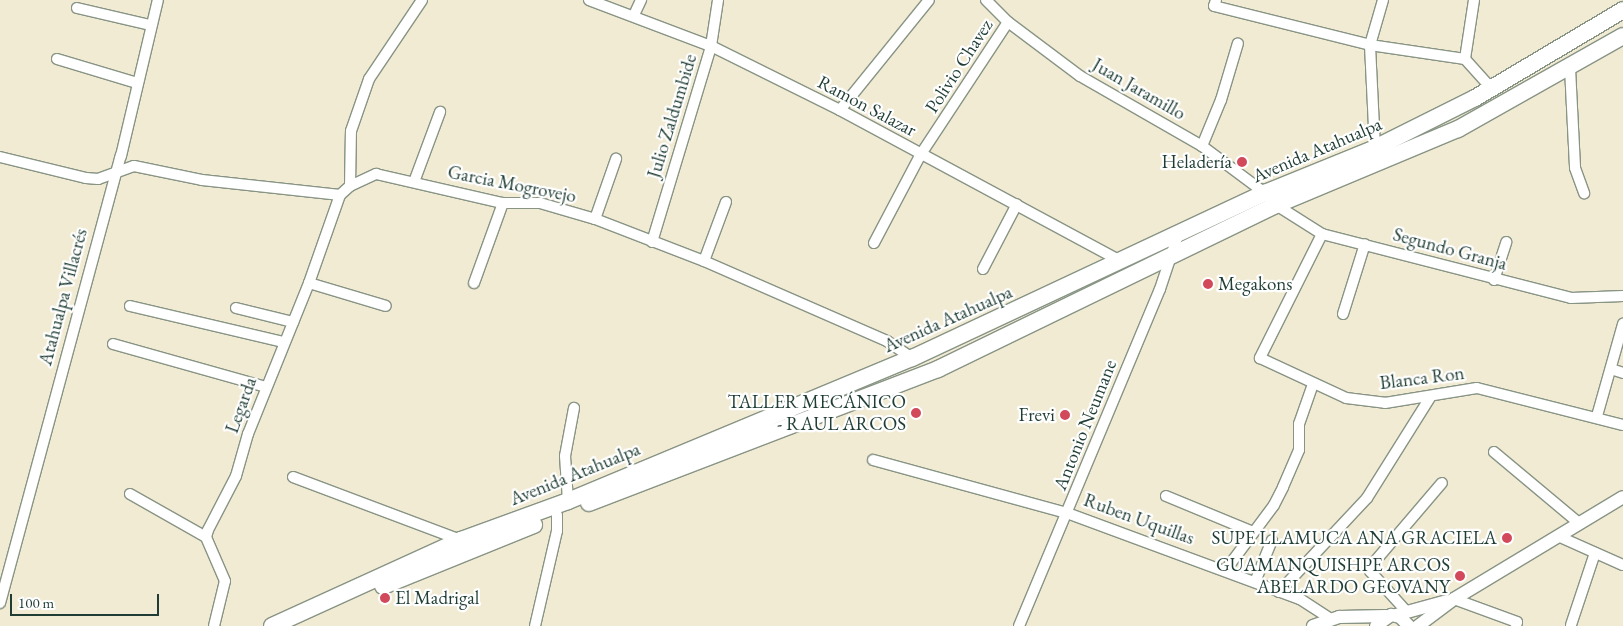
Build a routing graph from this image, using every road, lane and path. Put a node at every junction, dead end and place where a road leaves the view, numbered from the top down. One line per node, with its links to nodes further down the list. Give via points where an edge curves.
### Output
1 (158, 0): 16 (street, Atahualpa Villacrés)
2 (422, 0): 38 (street, via 369,79 351,131)
3 (589, 0): 13 (street, Ramon Salazar)
4 (641, 0): 13 (street)
5 (718, 0): 21 (street, Julio Zaldumbide)
6 (929, 0): 28 (street)
7 (986, 0): 14 (street, Juan Jaramillo)
8 (1383, 0): 20 (street)
9 (1474, 0): 22 (street)
10 (1215, 3): 20 (street)
11 (77, 8): 16 (street)
12 (1623, 10): 26 (highway, Avenida Atahualpa)
13 (634, 15): 21 (street, Ramon Salazar)
14 (1008, 22): 31 (street, Juan Jaramillo, via 1080,76); 33 (street, Polivio Chavez)
15 (1623, 23): 27 (highway, via 1524,80)
16 (150, 25): 25 (street, Atahualpa Villacrés)
17 (1623, 29): 30 (highway)
18 (1623, 36): 24 (highway, Avenida Atahualpa)
19 (1238, 43): 31 (street, via 1221,100)
20 (1370, 45): 22 (street); 32 (street)
21 (711, 46): 28 (street, Ramon Salazar); 48 (street, Julio Zaldumbide)
22 (1466, 59): 26 (street)
23 (57, 60): 25 (street)
24 (1570, 68): 30 (highway, Avenida Atahualpa); 39 (street, via 1575,168)
25 (137, 83): 36 (street, Atahualpa Villacrés)
26 (1491, 88): 27 (highway, Avenida Atahualpa)
27 (1475, 98): 32 (highway, Avenida Atahualpa)
28 (840, 110): 33 (street, Ramon Salazar)
29 (440, 112): 37 (street)
30 (1480, 114): 41 (highway, Avenida Atahualpa, via 1458,129)
31 (1202, 146): 41 (street, Juan Jaramillo)
32 (1375, 148): 41 (highway, Avenida Atahualpa)
33 (922, 154): 44 (street, Ramon Salazar); 50 (street, Polivio Chavez)
34 (0, 157): 36 (street, via 86,178 98,179)
35 (616, 159): 45 (street)
36 (114, 172): 40 (street, via 134,166 202,180); 99 (street, Atahualpa Villacrés)
37 (414, 182): 38 (street, Garcia Mogrovejo, via 376,174); 43 (street, Garcia Mogrovejo)
38 (350, 186): 40 (street, Garcia Mogrovejo)
39 (1584, 193)
40 (340, 195): 57 (street, Legarda)
41 (1270, 199): 46 (street, Segundo Granja); 47 (highway, Avenida Atahualpa); 52 (highway, Avenida Atahualpa)
42 (726, 202): 53 (street)
43 (503, 203): 45 (street, Garcia Mogrovejo, via 540,203); 58 (street)
44 (1017, 204): 54 (street, Ramon Salazar); 55 (street)
45 (595, 219): 48 (street, Garcia Mogrovejo)
46 (1322, 234): 51 (street, Segundo Granja); 71 (street, Blanca Ron, via 1260,358)
47 (1178, 235): 52 (street, Antonio Neumane); 54 (highway, Avenida Atahualpa)
48 (652, 242): 53 (street, Garcia Mogrovejo)
49 (1506, 242): 56 (street)
50 (874, 243)
51 (1365, 244): 56 (street, Segundo Granja); 63 (street)
52 (1171, 257): 85 (street, Antonio Neumane); 86 (highway, Avenida Atahualpa, via 938,369)
53 (704, 261): 68 (street, Garcia Mogrovejo, via 888,341)
54 (1120, 261): 68 (highway, Avenida Atahualpa)
55 (983, 269)
56 (1494, 280): 59 (street, Segundo Granja, via 1571,298)
57 (309, 283): 61 (street); 64 (street, Legarda)
58 (474, 284)
59 (1623, 296)
60 (130, 306): 66 (street)
61 (386, 306)
62 (236, 308): 64 (street)
63 (1343, 314)
64 (294, 322): 66 (street, Legarda)
65 (1623, 324): 69 (street)
66 (284, 342): 72 (street, Legarda)
67 (113, 344): 72 (street)
68 (912, 358): 84 (highway, Avenida Atahualpa)
69 (1611, 369): 70 (street); 75 (street)
70 (1623, 373)
71 (1312, 384): 73 (street, Blanca Ron, via 1346,398 1385,403); 88 (street, via 1299,424 1299,450 1274,505)
72 (266, 387): 89 (street, Legarda, via 233,484)
73 (1431, 396): 75 (street, Blanca Ron, via 1477,388); 97 (street, via 1367,498)
74 (574, 408): 84 (street, via 565,456)
75 (1597, 416): 76 (street, Blanca Ron)
76 (1623, 425)
77 (1494, 452): 87 (street)
78 (873, 460): 85 (street, Ruben Uquillas)
79 (293, 477): 91 (street)
80 (1442, 483): 100 (street, via 1371,566 1370,571)
81 (130, 494): 89 (street)
82 (1166, 496): 88 (street)
83 (1623, 497): 87 (street)
84 (568, 501): 91 (highway, Avenida Atahualpa)
85 (1068, 514): 95 (street, Ruben Uquillas); 107 (street, Antonio Neumane)
86 (557, 515): 105 (highway, Avenida Atahualpa); 106 (street)
87 (1580, 524): 90 (street)
88 (1253, 532): 95 (street)
89 (206, 537): 103 (street, via 225,581)
90 (1560, 537): 93 (street); 98 (street)
91 (461, 540): 104 (highway, Avenida Atahualpa)
92 (1272, 540): 96 (street)
93 (1595, 553): 94 (street); 102 (street)
94 (1623, 565)
95 (1225, 571): 96 (street, Ruben Uquillas)
96 (1254, 582): 97 (street, Ruben Uquillas)
97 (1279, 592): 101 (street, Ruben Uquillas, via 1311,605)
98 (1454, 599): 100 (street); 112 (street); 113 (street, via 1517,622)
99 (0, 603)
100 (1396, 614): 101 (street); 110 (street); 111 (street)
101 (1331, 619): 108 (street); 109 (street)
102 (1571, 625)
103 (214, 626)
104 (272, 626)
105 (292, 626)
106 (535, 626)
107 (1019, 626)
108 (1313, 626)
109 (1352, 626)
110 (1376, 626)
111 (1409, 626)
112 (1418, 626)
113 (1516, 626)

